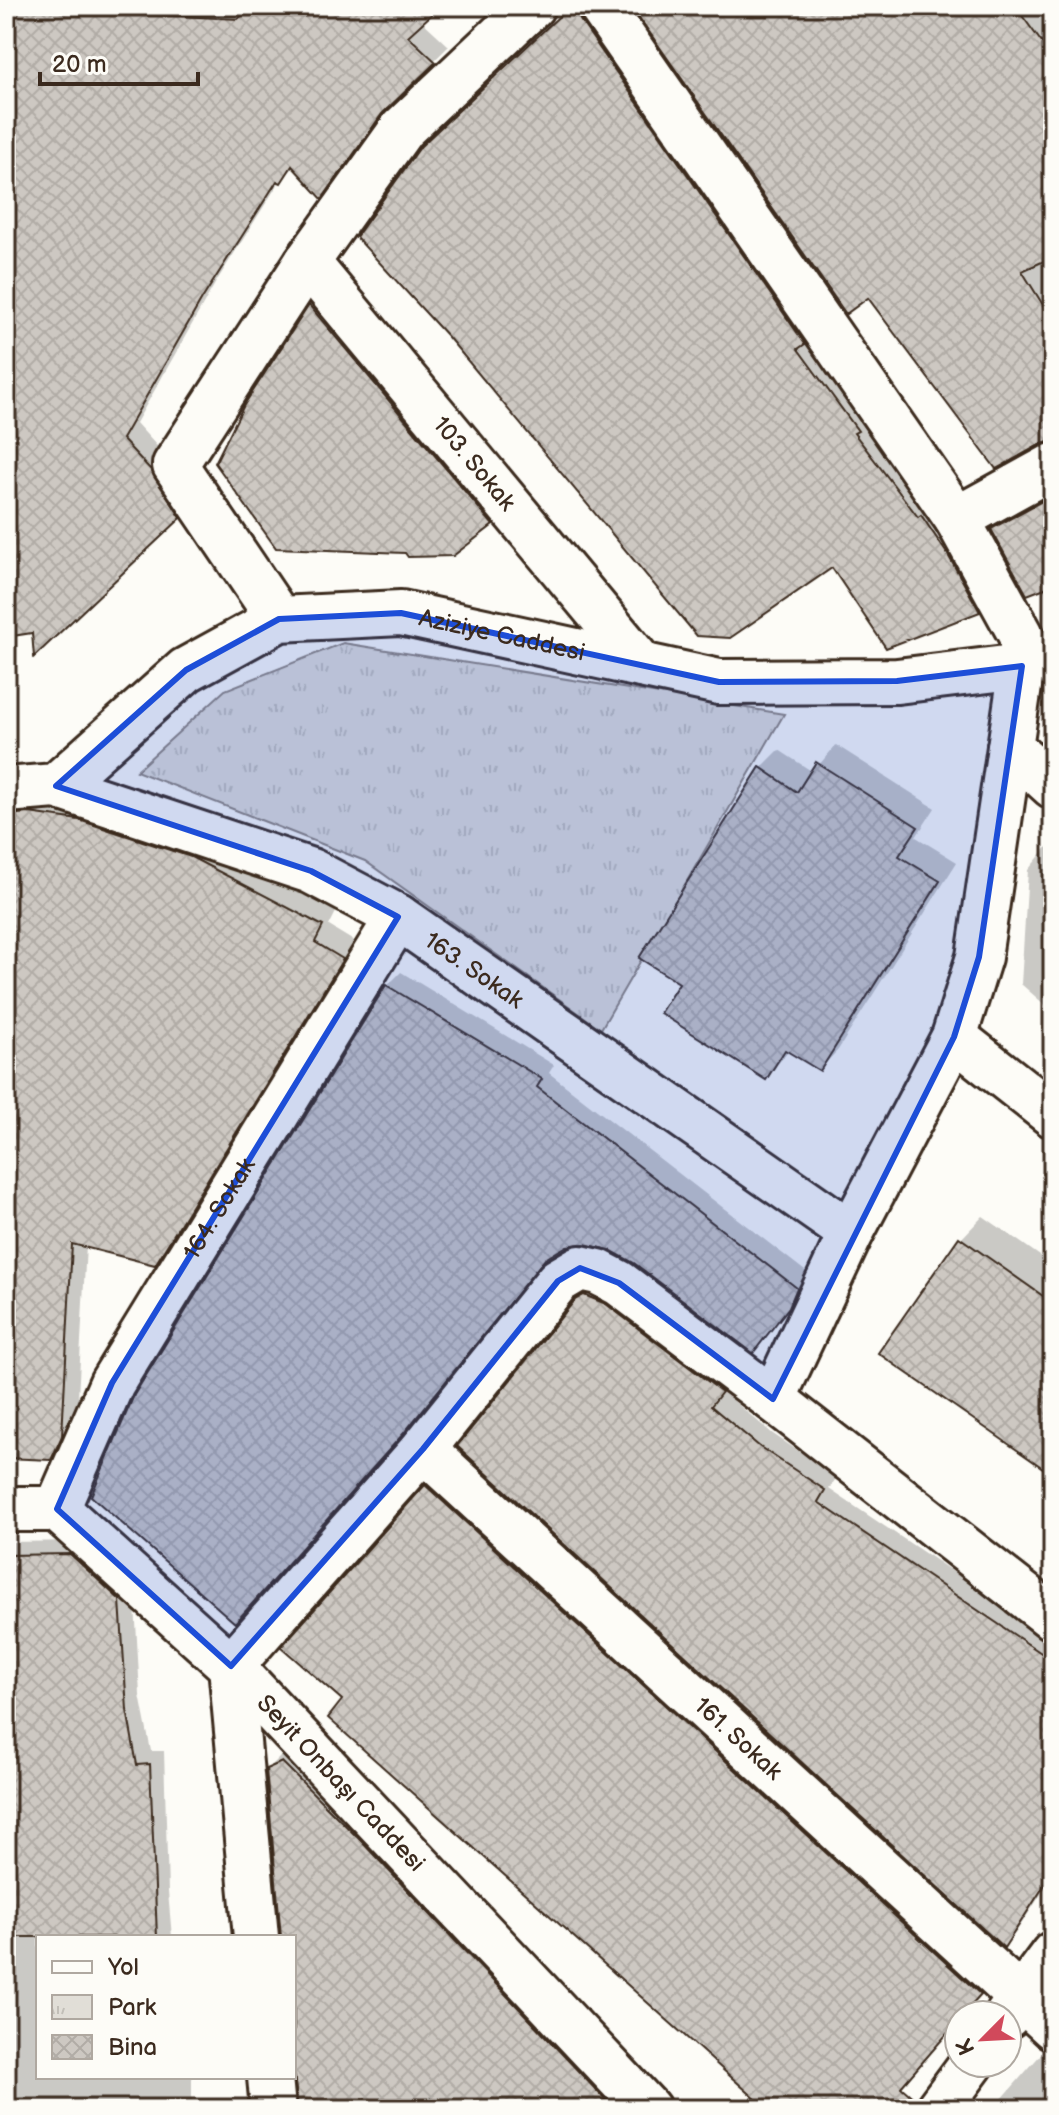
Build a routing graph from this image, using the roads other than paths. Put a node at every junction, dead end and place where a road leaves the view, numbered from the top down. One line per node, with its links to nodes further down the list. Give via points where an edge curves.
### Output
1 (532, 6): 3 (street, via 402,129)
2 (601, 6): 5 (street)
3 (307, 262): 6 (street, via 175,465); 8 (street, 103. Sokak)
4 (1053, 466): 5 (street)
5 (957, 519): 7 (street)
6 (279, 619): 8 (street, Aziziye Caddesi, via 401,613); 10 (street, Aziziye Caddesi, via 186,670)
7 (1037, 660): 8 (street, Aziziye Caddesi, via 897,681 719,682); 9 (street)
8 (642, 665)
9 (1010, 747): 11 (street); 14 (street, via 979,957)
10 (56, 786): 12 (street); 13 (street, 163. Sokak, via 311,871)
11 (1053, 786)
12 (6, 790)
13 (398, 917): 16 (street, 163. Sokak); 20 (street, 164. Sokak, via 112,1383)
14 (954, 1037): 15 (street); 16 (street)
15 (1053, 1115)
16 (851, 1233): 17 (street)
17 (773, 1399): 18 (street, via 619,1283 580,1268 558,1281); 21 (street)
18 (423, 1449): 22 (street); 25 (street, 161. Sokak)
19 (6, 1509): 20 (street)
20 (57, 1509): 22 (street, Seyit Onbaşı Caddesi)
21 (1053, 1618)
22 (231, 1666): 23 (street); 32 (street, Seyit Onbaşı Caddesi)
23 (256, 1935)
24 (1053, 1954): 26 (street)
25 (1006, 1999)
26 (1020, 1999)
27 (1023, 2012): 28 (street, 161. Sokak)
28 (1053, 2027)
29 (270, 2079): 31 (street)
30 (960, 2079): 33 (street)
31 (273, 2109)
32 (648, 2109)
33 (938, 2109)

